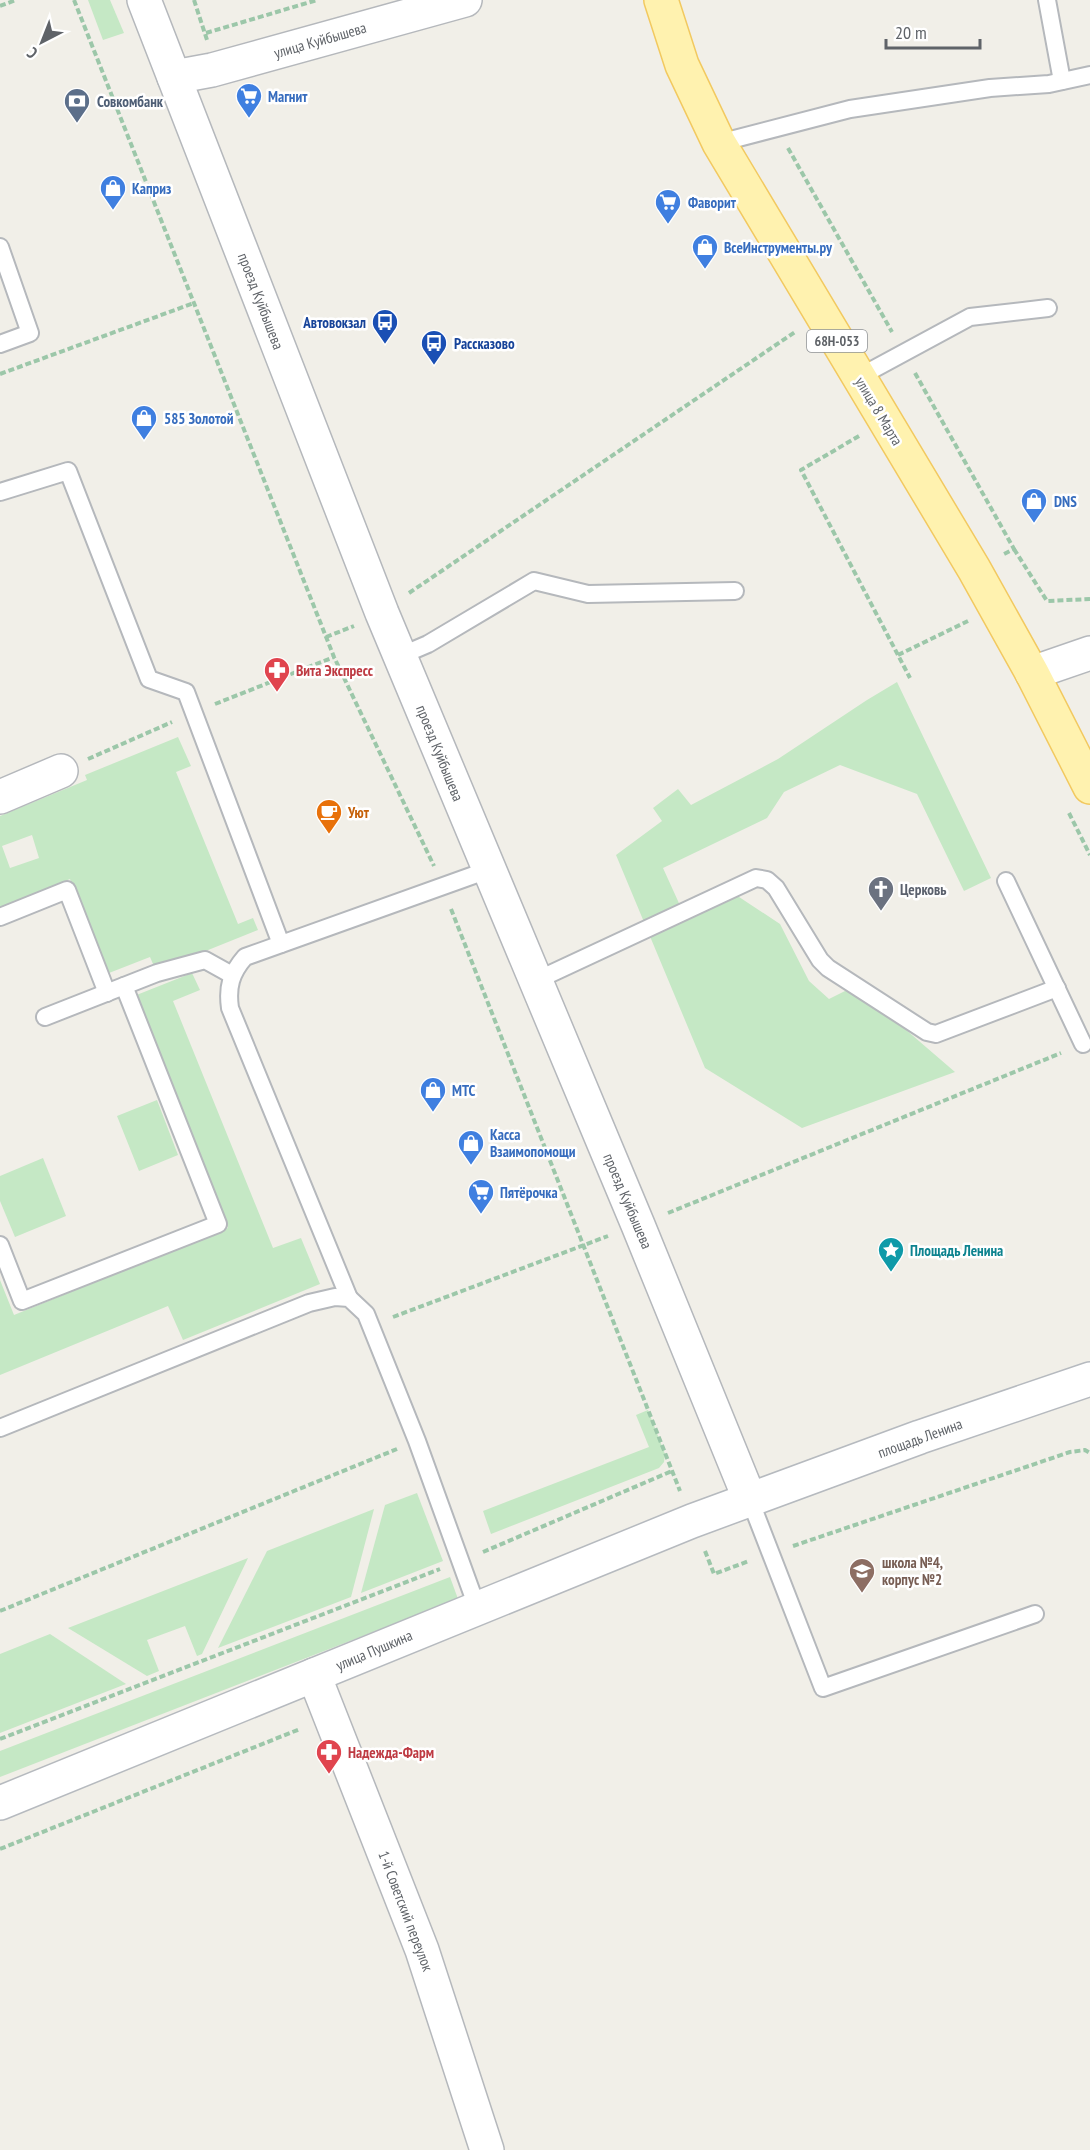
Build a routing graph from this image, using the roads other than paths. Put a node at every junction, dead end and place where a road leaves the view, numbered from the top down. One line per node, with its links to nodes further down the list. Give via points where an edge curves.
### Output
1 (144, 0): 6 (street, проезд Куйбышева)
2 (465, 0): 6 (street, улица Куйбышева)
3 (661, 0): 8 (main road, улица 8 Марта / 68Н-053, via 682,65)
4 (1047, 0): 7 (lane)
5 (1090, 75): 7 (lane)
6 (174, 77): 16 (street, проезд Куйбышева)
7 (1062, 81): 8 (lane, via 850,109)
8 (718, 143): 12 (main road, улица 8 Марта / 68Н-053)
9 (0, 247): 11 (lane, via 30,333)
10 (1048, 308): 12 (lane, via 970,317)
11 (0, 344)
12 (859, 377): 17 (main road, улица 8 Марта / 68Н-053)
13 (0, 492): 24 (lane, via 68,471 149,680 186,692)
14 (735, 591): 16 (lane, via 588,594 534,581 428,644)
15 (1090, 653): 17 (street)
16 (400, 656): 21 (street, проезд Куйбышева)
17 (1032, 673): 19 (main road, улица 8 Марта / 68Н-053)
18 (61, 771): 20 (street)
19 (1090, 787)
20 (0, 797)
21 (488, 870): 24 (lane); 26 (street, проезд Куйбышева)
22 (1006, 881): 28 (lane)
23 (0, 917): 29 (lane, via 66,890)
24 (281, 944): 25 (lane, via 245,957)
25 (232, 975): 27 (lane, via 206,960); 33 (lane, via 230,1008)
26 (535, 981): 28 (lane, via 756,878 767,880 776,888 828,968 927,1032 936,1034); 36 (street, проезд Куйбышева)
27 (124, 986): 29 (lane); 32 (lane, via 218,1224 22,1301)
28 (1057, 988): 31 (lane)
29 (107, 993): 30 (lane)
30 (45, 1017)
31 (1083, 1044)
32 (0, 1245)
33 (349, 1298): 35 (lane, via 309,1303); 37 (lane, via 366,1314)
34 (1090, 1379): 36 (street, площадь Ленина)
35 (0, 1428)
36 (750, 1500): 37 (street, улица Пушкина); 38 (lane, via 823,1688)
37 (477, 1607): 39 (street, улица Пушкина)
38 (1035, 1614)
39 (314, 1675): 40 (street, улица Пушкина); 41 (street, 1-й Советский переулок, via 422,1950)
40 (0, 1803)
41 (487, 2150)

